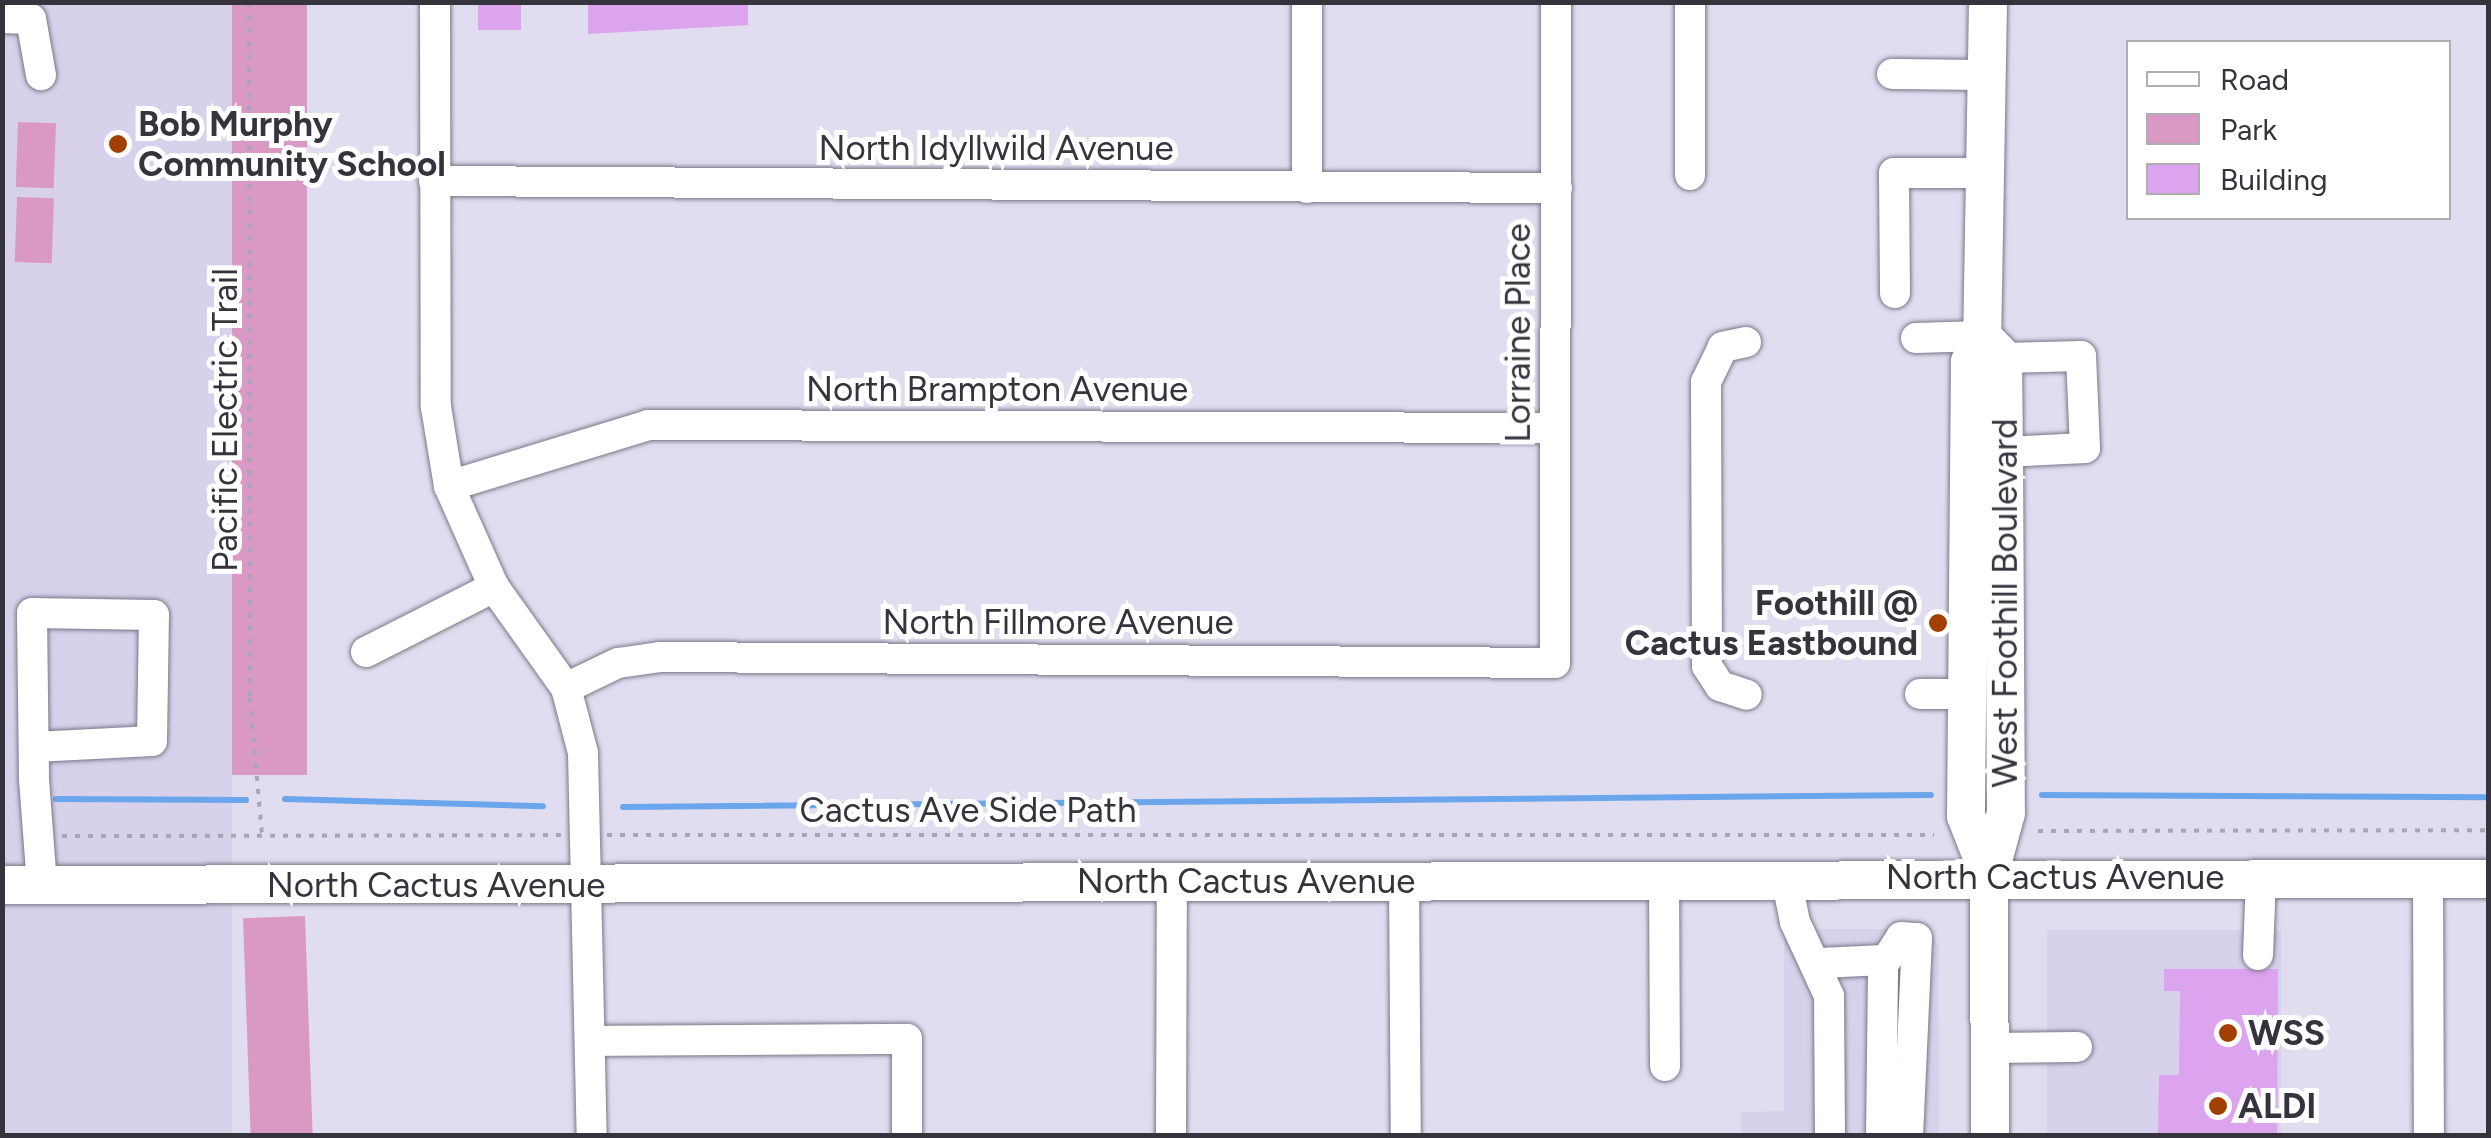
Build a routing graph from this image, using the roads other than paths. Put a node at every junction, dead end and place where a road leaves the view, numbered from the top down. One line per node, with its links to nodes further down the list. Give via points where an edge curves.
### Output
1 (435, 2): 12 (street)
2 (1307, 2): 13 (street)
3 (1556, 2): 14 (street, Lorraine Place)
4 (1690, 2): 11 (street)
5 (1988, 2): 9 (main road, West Foothill Boulevard)
6 (2, 18): 7 (street, via 31,20)
7 (41, 74)
8 (1892, 74): 9 (street)
9 (1988, 74): 10 (main road, West Foothill Boulevard)
10 (1986, 173): 15 (street, via 1894,174); 18 (main road, West Foothill Boulevard)
11 (1690, 175)
12 (434, 181): 13 (street, North Idyllwild Avenue); 21 (street, via 436,407)
13 (1307, 188): 14 (street, North Idyllwild Avenue)
14 (1557, 188): 19 (street, Lorraine Place)
15 (1895, 293)
16 (1916, 338): 18 (street)
17 (1746, 342): 28 (street, via 1723,348 1708,369 1706,420 1707,666 1720,686)
18 (1992, 347): 20 (main road, West Foothill Boulevard); 20 (street, via 2081,356 2085,448); 27 (main road, West Foothill Boulevard, via 1970,362)
19 (1555, 428): 21 (street, North Brampton Avenue, via 648,425); 24 (street, Lorraine Place)
20 (2004, 452): 30 (main road, West Foothill Boulevard, via 2006,812)
21 (449, 486): 22 (street)
22 (494, 587): 23 (street); 25 (street)
23 (366, 652)
24 (1555, 663): 25 (street, North Fillmore Avenue, via 660,657 618,663)
25 (566, 688): 38 (street, via 583,753)
26 (1920, 694): 27 (street)
27 (1967, 694): 30 (main road, West Foothill Boulevard, via 1966,816)
28 (1746, 695)
29 (34, 747): 29 (street, via 32,613 154,615 152,741); 40 (street)
30 (1990, 875): 31 (main road, North Cactus Avenue); 33 (main road, North Cactus Avenue); 46 (main road, West Foothill Boulevard)
31 (1786, 877): 32 (main road, North Cactus Avenue); 42 (street, via 1795,922)
32 (1664, 878): 36 (main road, North Cactus Avenue); 47 (street)
33 (2261, 878): 34 (main road, North Cactus Avenue); 41 (street)
34 (2428, 878): 35 (main road, North Cactus Avenue); 56 (street)
35 (2488, 879)
36 (1404, 880): 37 (main road, North Cactus Avenue); 51 (street)
37 (1172, 882): 38 (main road, North Cactus Avenue); 50 (street)
38 (586, 884): 40 (main road, North Cactus Avenue); 44 (street)
39 (2, 885): 40 (main road, North Cactus Avenue)
40 (42, 885)
41 (2258, 955)
42 (1817, 959): 43 (street); 52 (street, via 1829,996)
43 (1884, 960): 53 (street); 54 (street, via 1901,937 1918,938)
44 (593, 1040): 48 (street); 49 (street, via 907,1040)
45 (2077, 1047): 46 (street)
46 (1990, 1048): 55 (main road, West Foothill Boulevard)
47 (1664, 1066)
48 (592, 1136)
49 (907, 1136)
50 (1171, 1136)
51 (1406, 1136)
52 (1830, 1136)
53 (1882, 1136)
54 (1908, 1136)
55 (1990, 1136)
56 (2430, 1136)

